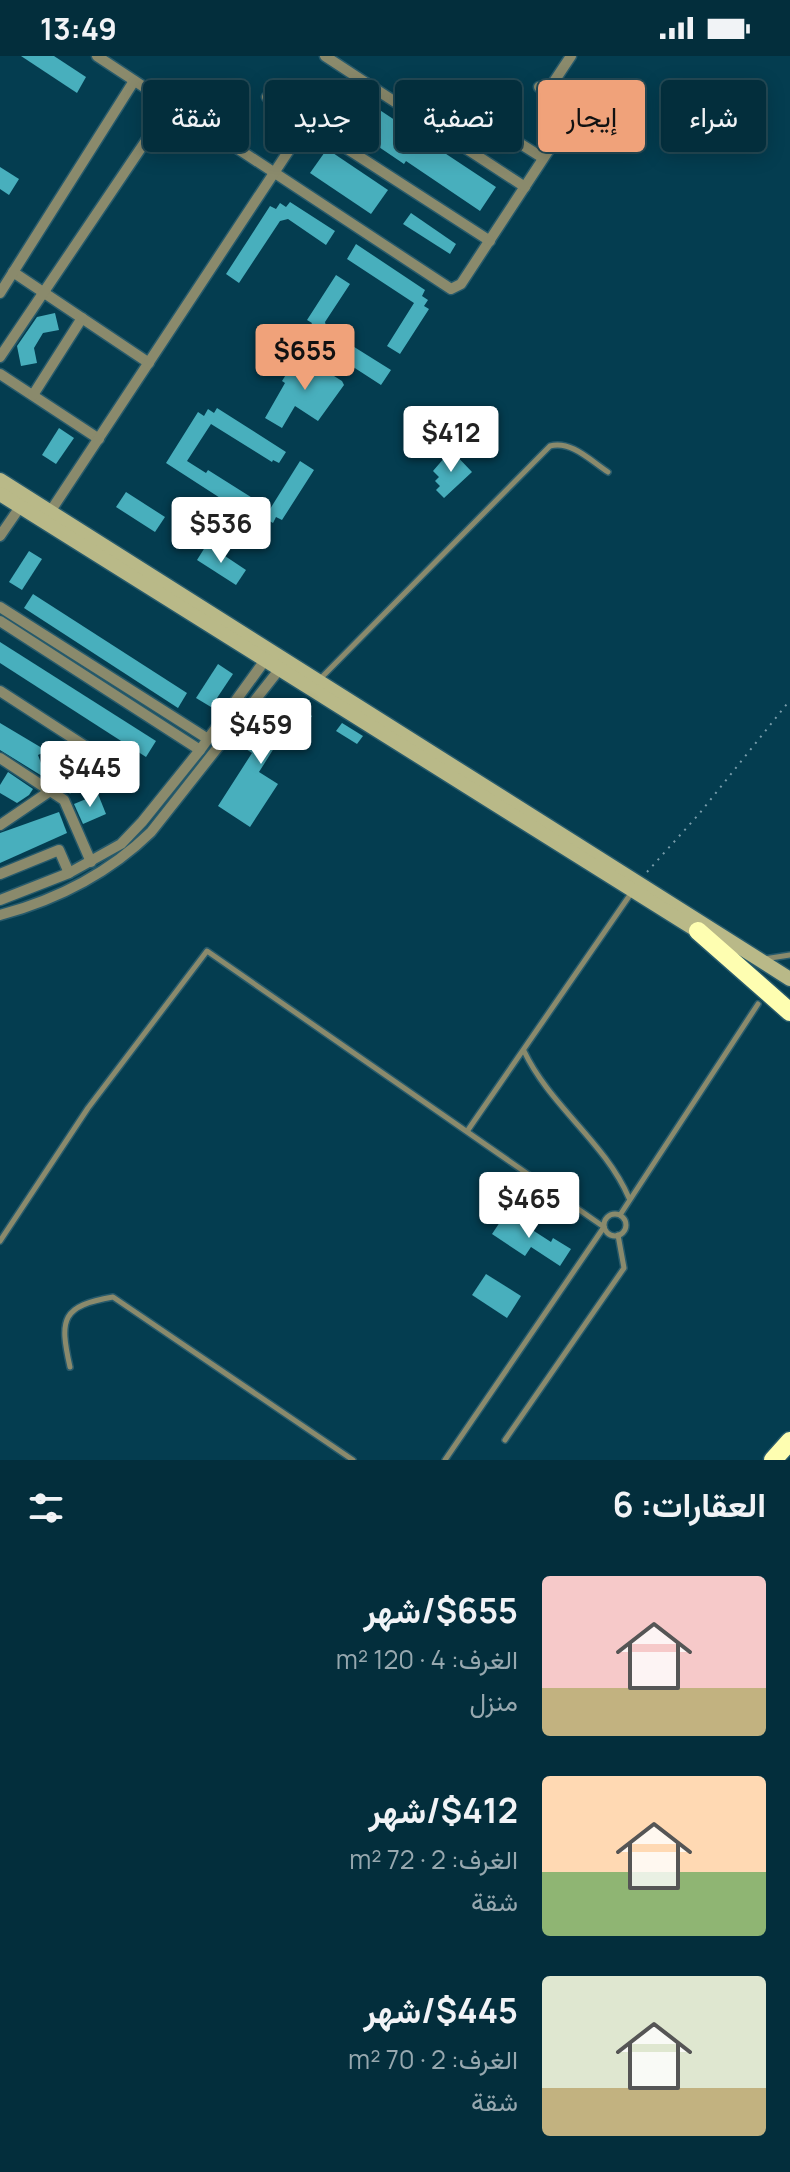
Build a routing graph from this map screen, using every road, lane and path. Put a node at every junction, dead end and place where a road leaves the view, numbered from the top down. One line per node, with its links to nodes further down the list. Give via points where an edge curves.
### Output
1 (97, 56): 5 (street)
2 (325, 56): 15 (street)
3 (571, 56): 4 (street)
4 (551, 80)
5 (134, 81): 6 (street); 17 (street)
6 (143, 87)
7 (143, 145): 19 (street)
8 (522, 145): 13 (street)
9 (242, 152): 14 (street)
10 (288, 152): 14 (street)
11 (352, 152): 16 (street)
12 (547, 152): 13 (street)
13 (543, 158): 15 (street)
14 (274, 173): 16 (street, via 448,288 461,284); 22 (street)
15 (525, 187): 16 (street)
16 (490, 241)
17 (13, 272): 18 (street); 19 (street)
18 (0, 293)
19 (44, 293): 20 (street); 21 (street)
20 (82, 318): 22 (street); 24 (street)
21 (0, 357)
22 (149, 363): 25 (street)
23 (0, 374): 24 (street)
24 (33, 395): 25 (street)
25 (99, 439): 30 (street)
26 (608, 472): 36 (lane, via 568,445 550,446)
27 (0, 480): 30 (main road)
28 (0, 494): 29 (main road)
29 (20, 507): 31 (street); 34 (main road)
30 (50, 512): 34 (main road)
31 (0, 536)
32 (0, 607): 39 (street)
33 (0, 621): 40 (street)
34 (269, 656): 35 (main road); 39 (street)
35 (283, 666): 36 (main road); 50 (street, via 131,852 79,884)
36 (314, 686): 48 (main road)
37 (0, 691): 42 (street)
38 (790, 700): 48 (path)
39 (208, 739): 40 (street)
40 (200, 750): 45 (street, via 121,844)
41 (0, 758): 43 (street)
42 (105, 759)
43 (50, 791): 44 (street); 45 (street, via 64,800)
44 (0, 825)
45 (91, 862): 46 (street)
46 (69, 873): 47 (street, via 59,850); 49 (street)
47 (0, 874)
48 (636, 887): 51 (main road); 53 (main road); 58 (lane)
49 (0, 900)
50 (0, 915)
51 (698, 931): 55 (main road); 57 (highway)
52 (790, 955): 53 (lane)
53 (761, 961): 54 (main road)
54 (790, 979)
55 (790, 987)
56 (758, 1004): 60 (lane)
57 (790, 1012)
58 (523, 1050): 59 (lane); 60 (lane, via 535,1075 619,1176)
59 (468, 1130): 62 (lane); 64 (lane, via 207,951 88,1108)
60 (629, 1198): 61 (lane)
61 (620, 1215): 62 (lane, via 607,1217); 63 (lane, via 626,1224)
62 (604, 1227): 63 (lane); 69 (lane)
63 (618, 1235): 66 (lane, via 624,1268)
64 (0, 1241)
65 (70, 1367): 68 (lane, via 63,1338 67,1320 83,1303 113,1297)
66 (505, 1440)
67 (790, 1441): 70 (highway)
68 (353, 1460)
69 (445, 1460)
70 (773, 1460)

